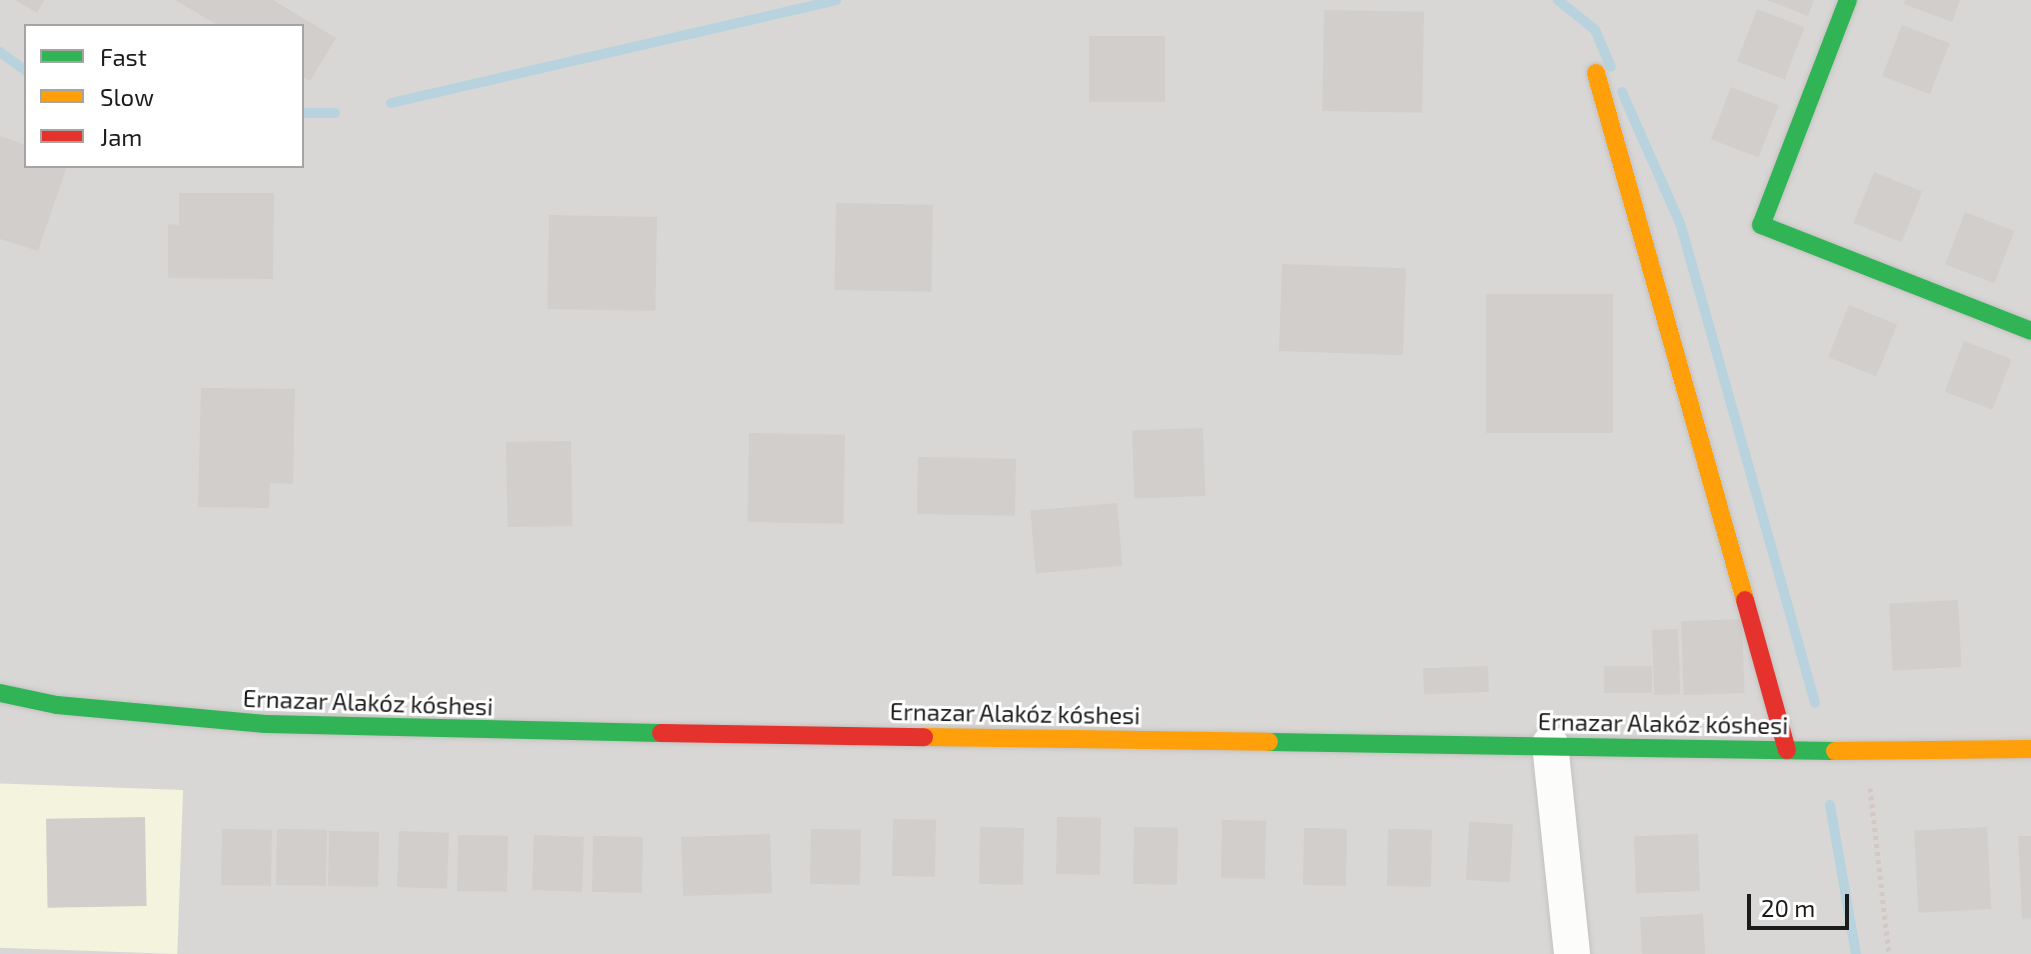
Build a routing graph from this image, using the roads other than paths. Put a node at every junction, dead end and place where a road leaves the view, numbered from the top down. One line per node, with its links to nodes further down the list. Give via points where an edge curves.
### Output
1 (1848, 0): 3 (main road, via 1761,225)
2 (1596, 73): 7 (main road)
3 (2031, 331)
4 (0, 693): 5 (main road, Ernazar Alakóz kóshesi, via 57,705 265,724 424,730)
5 (1550, 744): 7 (main road, Ernazar Alakóz kóshesi); 8 (street)
6 (2031, 749): 7 (main road, Ernazar Alakóz kóshesi)
7 (1787, 750)
8 (1572, 954)

